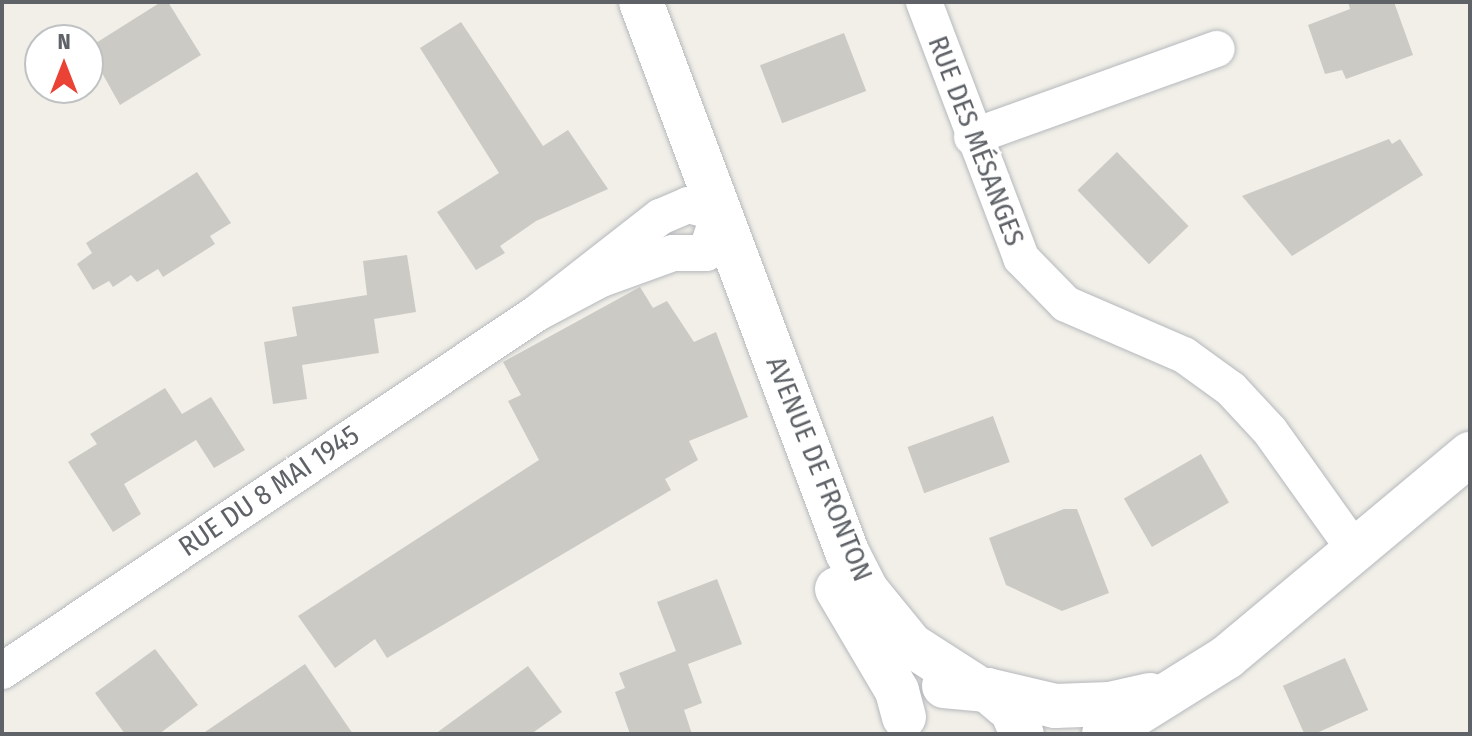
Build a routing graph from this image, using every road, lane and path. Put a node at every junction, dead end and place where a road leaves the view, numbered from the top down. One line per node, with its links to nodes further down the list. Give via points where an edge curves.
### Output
1 (641, 2): 5 (main road, AVENUE DE FRONTON)
2 (924, 2): 4 (street, RUE DES MÉSANGES)
3 (1217, 49): 4 (street)
4 (972, 137): 7 (street, RUE DES MÉSANGES, via 1021,258 1040,283 1066,304 1184,355 1231,389 1270,431)
5 (719, 213): 9 (street, RUE DU 8 MAI 1945, via 688,205 660,217 537,313); 10 (main road, AVENUE DE FRONTON, via 847,552 867,591 911,645); 11 (main road, AVENUE DE FRONTON, via 828,573 897,691)
6 (1470, 454): 7 (main road)
7 (1355, 550): 8 (main road)
8 (1227, 657): 10 (main road, via 1158,693 1110,704 1055,706); 13 (main road)
9 (2, 671)
10 (980, 687): 11 (main road, via 957,684 926,693); 12 (main road, via 1012,711)
11 (901, 725)
12 (1022, 734)
13 (1104, 734)

